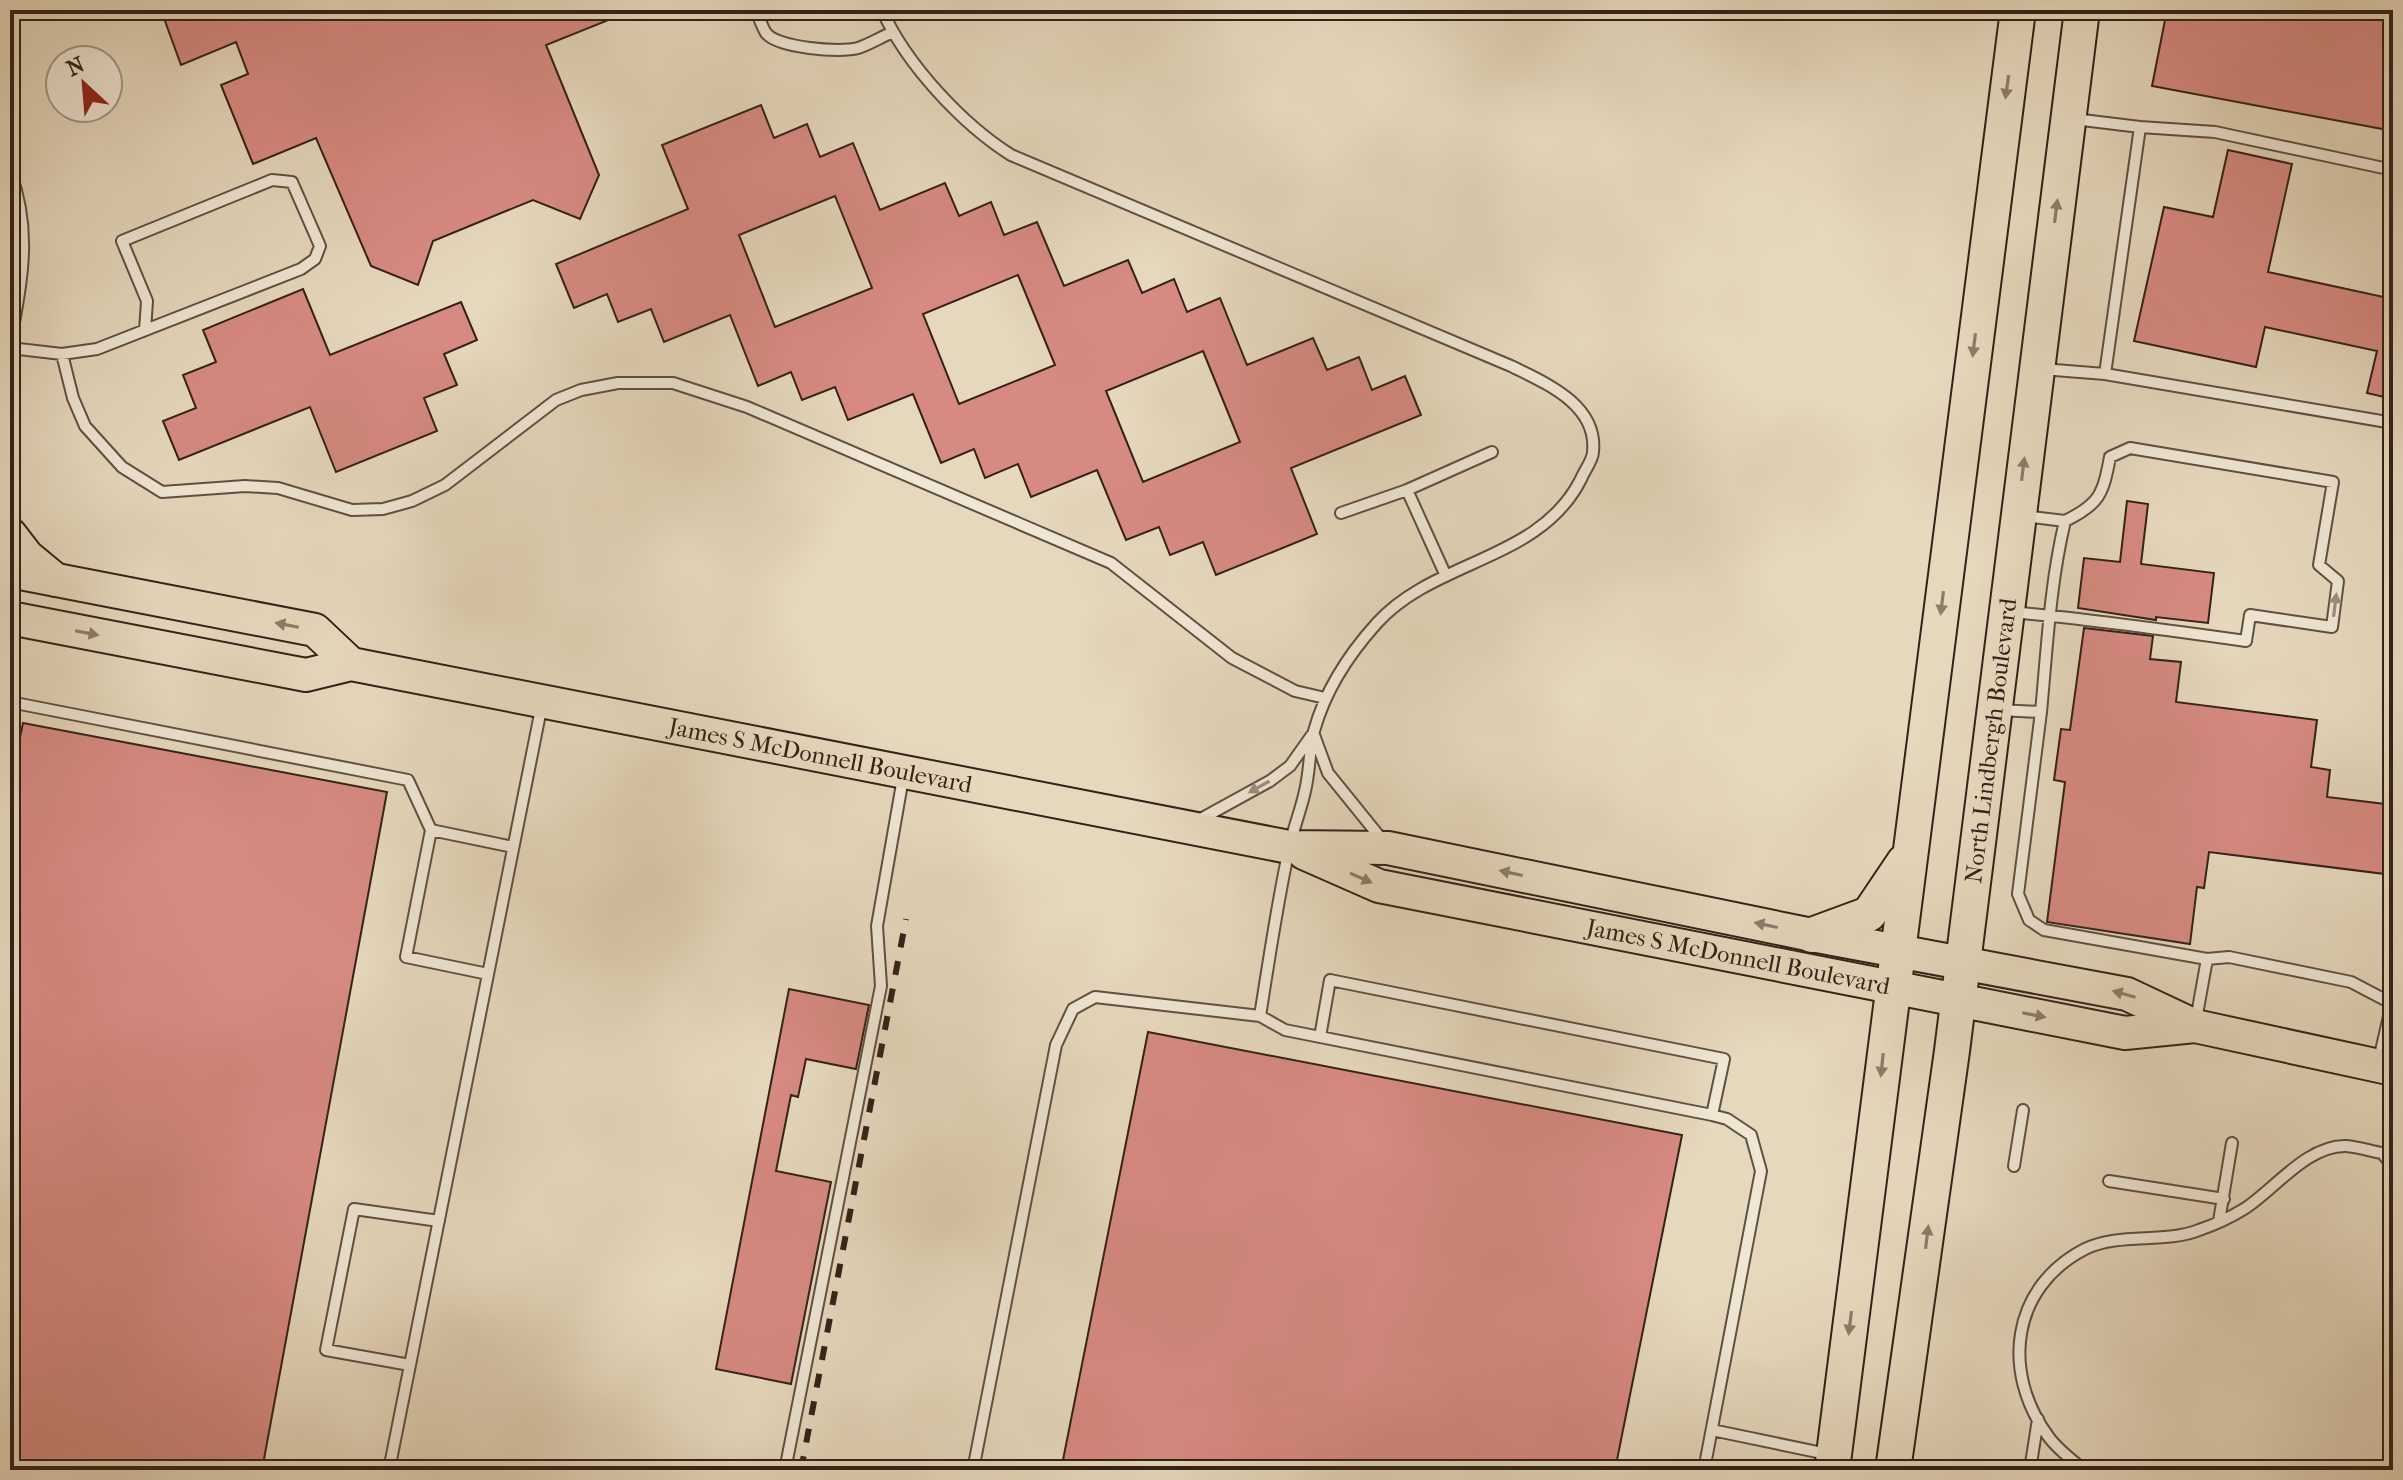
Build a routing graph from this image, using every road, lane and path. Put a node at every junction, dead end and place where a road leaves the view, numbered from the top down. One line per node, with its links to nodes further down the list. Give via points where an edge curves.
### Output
1 (756, 10): 5 (lane, via 765,33 789,44 856,48)
2 (882, 10): 5 (lane)
3 (2082, 10): 6 (highway, North Lindbergh Boulevard)
4 (2011, 22): 41 (highway, one-way to 41)
5 (893, 32): 23 (lane, via 964,121 1011,155 1511,366 1574,403 1588,424 1593,452 1575,489 1547,523 1510,547)
6 (2068, 118): 7 (lane); 13 (highway, North Lindbergh Boulevard, one-way to 6)
7 (2140, 127): 8 (lane, via 2215,132); 14 (lane)
8 (2393, 170)
9 (10, 171): 11 (lane, via 26,238)
10 (145, 330): 10 (lane, via 147,301 122,241 272,180 292,182 318,236 315,259); 12 (lane, via 97,349)
11 (10, 347): 12 (lane)
12 (62, 354): 29 (lane, via 85,426 122,467 162,492 278,488 352,510 398,505 445,485 556,400 581,390 618,383 673,383 747,407 1111,563 1232,658 1295,691)
13 (2036, 369): 14 (lane); 19 (highway, North Lindbergh Boulevard, one-way to 13)
14 (2105, 374): 15 (lane)
15 (2393, 423)
16 (1492, 452): 17 (lane)
17 (1407, 490): 18 (lane); 23 (lane)
18 (1341, 513)
19 (2017, 516): 20 (lane); 25 (highway, North Lindbergh Boulevard)
20 (2065, 521): 26 (lane); 26 (lane, one-way to 20, via 2246,641 2250,615 2332,627 2338,581 2319,565 2333,482 2130,448 2110,457 2103,491 2090,509)
21 (10, 534): 24 (main road)
22 (10, 571): 24 (main road)
23 (1446, 576): 29 (lane, via 1409,596 1378,622)
24 (56, 580): 28 (main road, one-way to 24, via 315,630)
25 (2005, 612): 26 (lane); 32 (highway, North Lindbergh Boulevard)
26 (2051, 616): 33 (lane)
27 (10, 618): 28 (main road, James S McDonnell Boulevard, one-way to 28, via 306,675)
28 (351, 664): 31 (main road, James S McDonnell Boulevard)
29 (1325, 698): 34 (lane)
30 (10, 702): 37 (lane, via 408,780)
31 (543, 702): 35 (main road, James S McDonnell Boulevard); 38 (lane)
32 (1992, 710): 33 (lane); 45 (highway, North Lindbergh Boulevard)
33 (2041, 712): 44 (lane, via 2018,894 2029,920 2044,930)
34 (1313, 733): 36 (lane, one-way to 36, via 1290,766); 39 (lane, via 1305,792); 40 (lane, via 1328,773)
35 (904, 772): 36 (main road, James S McDonnell Boulevard); 69 (lane, via 877,926 881,986)
36 (1188, 827): 39 (main road, James S McDonnell Boulevard)
37 (431, 830): 38 (lane); 46 (lane, via 406,957)
38 (513, 847): 46 (lane)
39 (1289, 847): 40 (main road, James S McDonnell Boulevard); 47 (main road, James S McDonnell Boulevard, one-way to 47, via 1379,886); 50 (lane)
40 (1388, 848): 42 (main road, James S McDonnell Boulevard, one-way to 40)
41 (1910, 851): 42 (highway, via 1869,914); 43 (highway)
42 (1812, 935): 43 (main road, James S McDonnell Boulevard)
43 (1897, 951): 45 (main road, James S McDonnell Boulevard); 47 (highway)
44 (2207, 959): 49 (lane, via 2229,957 2351,982); 51 (lane)
45 (1962, 963): 48 (highway, North Lindbergh Boulevard); 51 (main road, James S McDonnell Boulevard, one-way to 45, via 2127,994)
46 (488, 974): 62 (lane)
47 (1891, 987): 48 (main road, James S McDonnell Boulevard); 67 (highway, one-way to 67)
48 (1957, 1000): 51 (main road, James S McDonnell Boulevard, one-way to 51, via 2125,1033); 72 (highway, North Lindbergh Boulevard, one-way to 48)
49 (2393, 1003): 53 (lane)
50 (1260, 1016): 52 (lane, via 1285,1030); 70 (lane, via 1095,997 1073,1009 1056,1045)
51 (2195, 1026): 53 (main road, James S McDonnell Boulevard)
52 (1320, 1037): 55 (lane); 55 (lane, via 1330,980 1724,1059)
53 (2385, 1067)
54 (2023, 1110): 58 (lane)
55 (1712, 1115): 66 (lane, via 1751,1135 1761,1171)
56 (2232, 1143): 61 (lane)
57 (2388, 1154): 59 (lane); 63 (lane, via 2344,1146 2321,1152)
58 (2014, 1166)
59 (2393, 1167)
60 (2109, 1181): 61 (lane)
61 (2224, 1199): 63 (lane)
62 (439, 1221): 64 (lane); 64 (lane, via 354,1209 326,1350)
63 (2219, 1221): 65 (lane, via 2198,1231 2088,1248 2039,1284 2018,1345 2021,1376)
64 (410, 1365): 68 (lane)
65 (2038, 1419): 73 (lane); 74 (lane, via 2049,1438)
66 (1712, 1430): 67 (lane); 71 (lane)
67 (1833, 1462)
68 (389, 1470)
69 (785, 1470)
70 (973, 1470)
71 (1704, 1470)
72 (1893, 1470)
73 (2030, 1470)
74 (2084, 1470)

